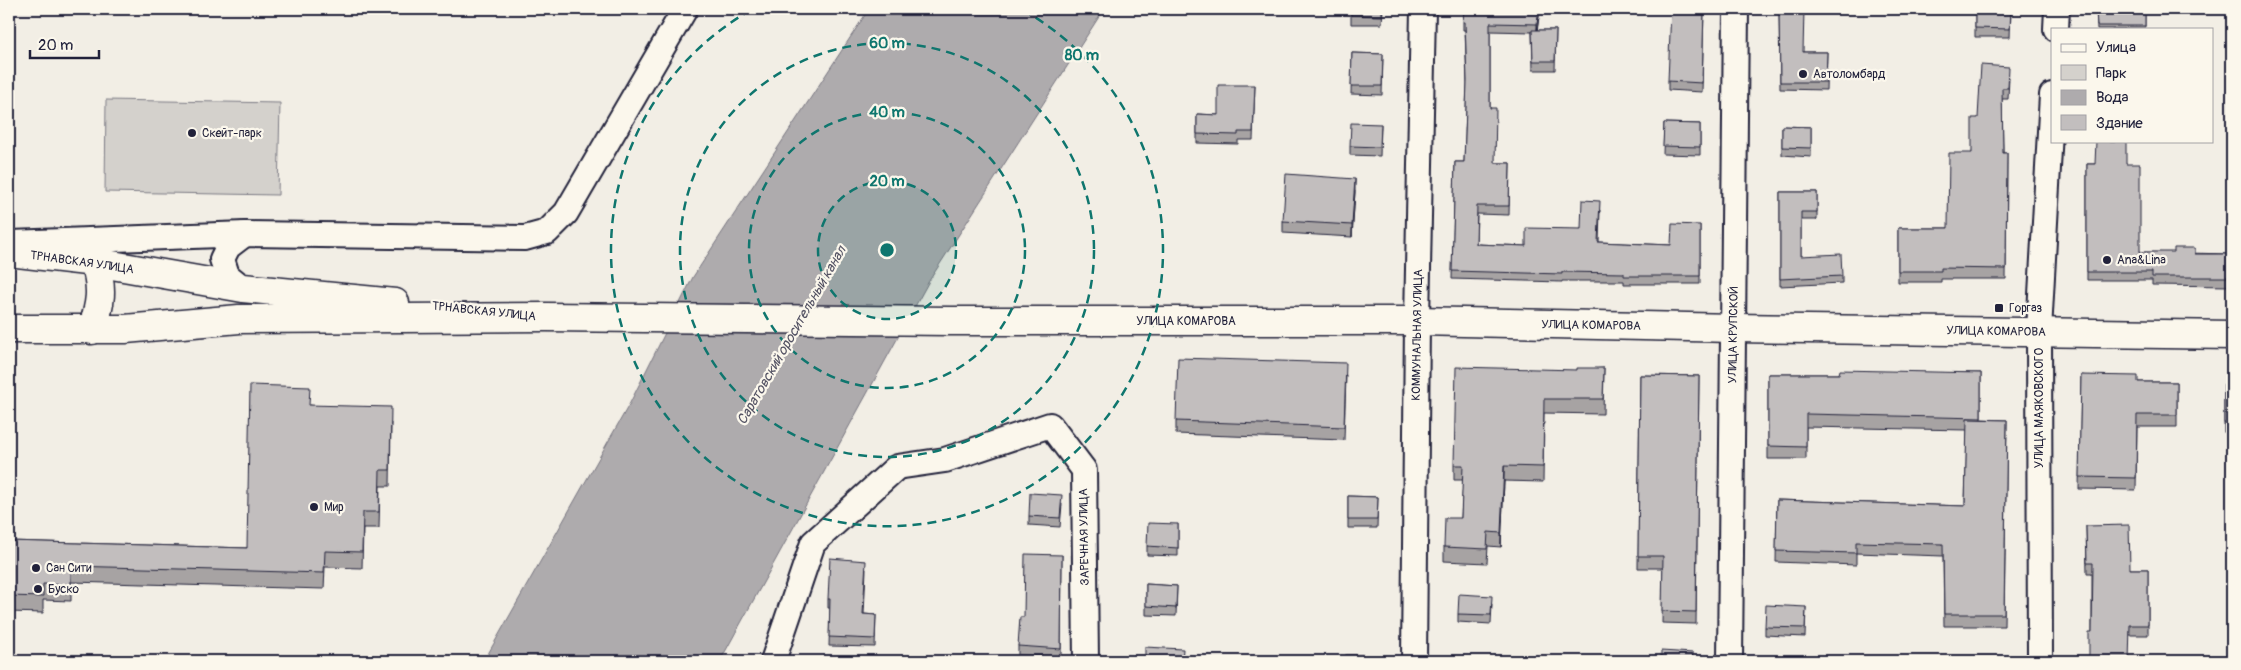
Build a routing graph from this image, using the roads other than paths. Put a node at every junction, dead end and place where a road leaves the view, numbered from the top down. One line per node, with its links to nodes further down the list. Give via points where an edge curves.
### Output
1 (685, 9): 7 (street, via 566,213 548,232 524,238)
2 (1423, 9): 13 (street, КОММУНАЛЬНАЯ УЛИЦА)
3 (1736, 9): 14 (street, УЛИЦА КРУПСКОЙ)
4 (2057, 9): 5 (street)
5 (2056, 28)
6 (2051, 113): 17 (street, УЛИЦА МАЯКОВСКОГО)
7 (245, 234): 8 (street); 11 (street, via 228,246 222,259 227,275)
8 (9, 243)
9 (9, 252): 10 (main road, ТРНАВСКАЯ УЛИЦА)
10 (94, 262): 11 (main road, ТРНАВСКАЯ УЛИЦА); 16 (main road, via 101,284 100,307)
11 (243, 288): 12 (main road, ТРНАВСКАЯ УЛИЦА)
12 (546, 317): 13 (main road, УЛИЦА КОМАРОВА); 16 (main road, ТРНАВСКАЯ УЛИЦА, via 239,318 125,330)
13 (1417, 321): 14 (main road, УЛИЦА КОМАРОВА); 21 (street, КОММУНАЛЬНАЯ УЛИЦА)
14 (1734, 328): 17 (main road, УЛИЦА КОМАРОВА); 22 (street, УЛИЦА КРУПСКОЙ)
15 (9, 329): 16 (main road, ТРНАВСКАЯ УЛИЦА)
16 (92, 330)
17 (2039, 331): 18 (main road, УЛИЦА КОМАРОВА); 23 (street, УЛИЦА МАЯКОВСКОГО)
18 (2232, 336)
19 (773, 661): 20 (street, ЗАРЕЧНАЯ УЛИЦА, via 813,543 897,467 945,460 1050,424 1084,470)
20 (1086, 661)
21 (1414, 661)
22 (1730, 661)
23 (2040, 661)

